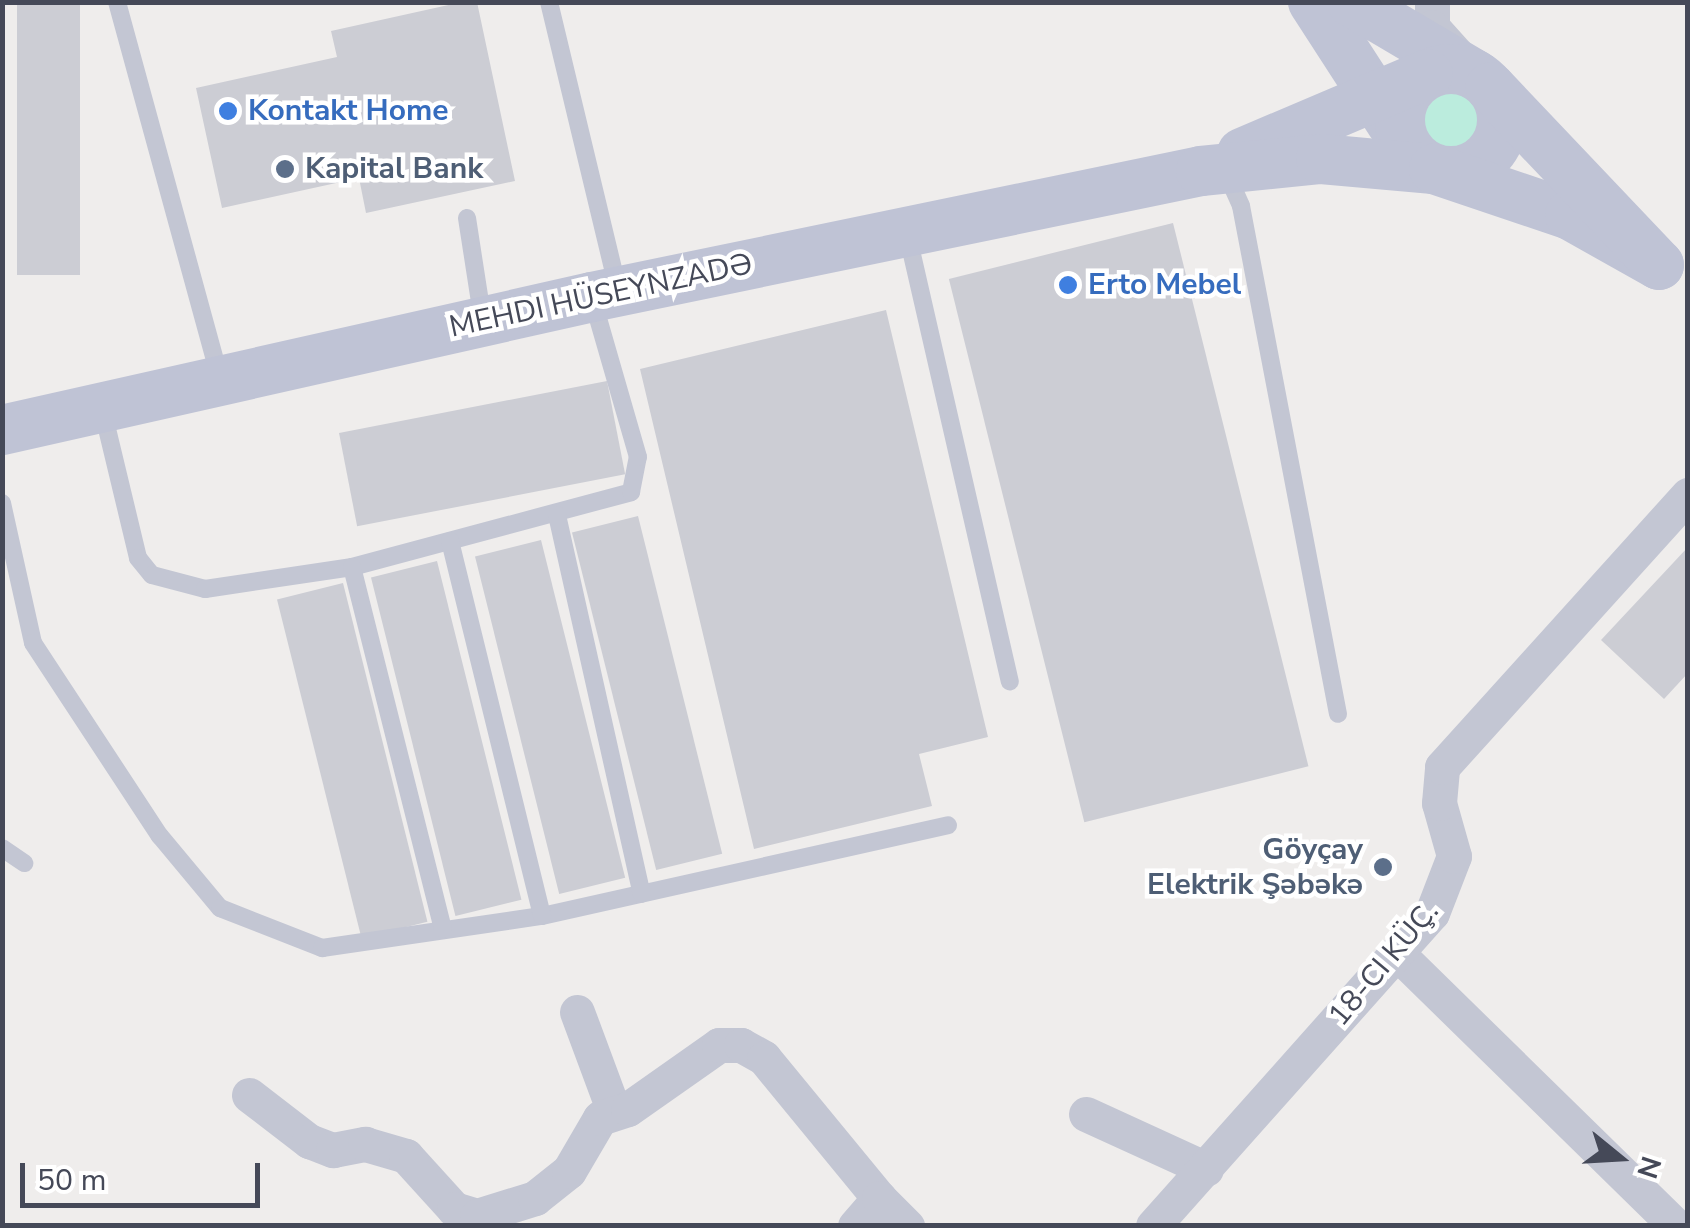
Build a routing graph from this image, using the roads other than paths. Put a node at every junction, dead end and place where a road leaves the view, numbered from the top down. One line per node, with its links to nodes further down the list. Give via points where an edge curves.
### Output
1 (117, 2): 16 (lane)
2 (550, 2): 14 (lane)
3 (1313, 2): 8 (main road)
4 (1352, 2): 7 (main road)
5 (1432, 2): 7 (street, via 1432,26)
6 (1428, 74): 7 (main road, via 1444,69); 8 (main road); 9 (main road, via 1404,98 1399,115)
7 (1484, 81): 9 (main road, via 1502,117 1494,149 1467,169); 13 (main road)
8 (1374, 95): 9 (main road); 10 (main road)
9 (1421, 159): 10 (main road, via 1321,159); 13 (main road, via 1570,215)
10 (1213, 170): 12 (main road, MEHDI HÜSEYNZADƏ); 25 (lane, via 1241,206)
11 (467, 218): 15 (lane)
12 (907, 232): 14 (main road, MEHDI HÜSEYNZADƏ); 24 (lane)
13 (1673, 278)
14 (605, 294): 15 (main road, MEHDI HÜSEYNZADƏ); 21 (lane, via 638,456 637,482 612,500)
15 (483, 321): 16 (main road, MEHDI HÜSEYNZADƏ)
16 (220, 378): 17 (main road, MEHDI HÜSEYNZADƏ)
17 (102, 406): 18 (main road, MEHDI HÜSEYNZADƏ); 23 (lane, via 138,558 152,575 205,589)
18 (2, 430)
19 (1688, 495): 32 (street, 18-CI KÜÇ., via 1442,767 1439,803 1454,856 1432,912)
20 (2, 503): 31 (lane, via 33,644 160,836 220,908 322,948)
21 (556, 515): 22 (lane); 29 (lane)
22 (450, 541): 23 (lane); 30 (lane)
23 (352, 567): 31 (lane)
24 (1010, 681)
25 (1338, 714)
26 (948, 825): 29 (lane)
27 (2, 848): 28 (lane)
28 (24, 863)
29 (642, 894): 30 (lane)
30 (542, 916): 31 (lane)
31 (443, 929)
32 (1397, 953): 37 (street, 18-CI KÜÇ.); 42 (street)
33 (578, 1012): 35 (street)
34 (249, 1095): 35 (street, via 322,1145 365,1144 406,1156 454,1208 477,1216 536,1198 569,1171 600,1118)
35 (613, 1109): 38 (street, via 628,1109 719,1045 741,1044 764,1058)
36 (1086, 1114): 37 (street)
37 (1206, 1169): 41 (street, 18-CI KÜÇ.)
38 (880, 1198): 39 (street); 40 (street)
39 (856, 1226)
40 (907, 1226)
41 (1153, 1226)
42 (1676, 1226)

